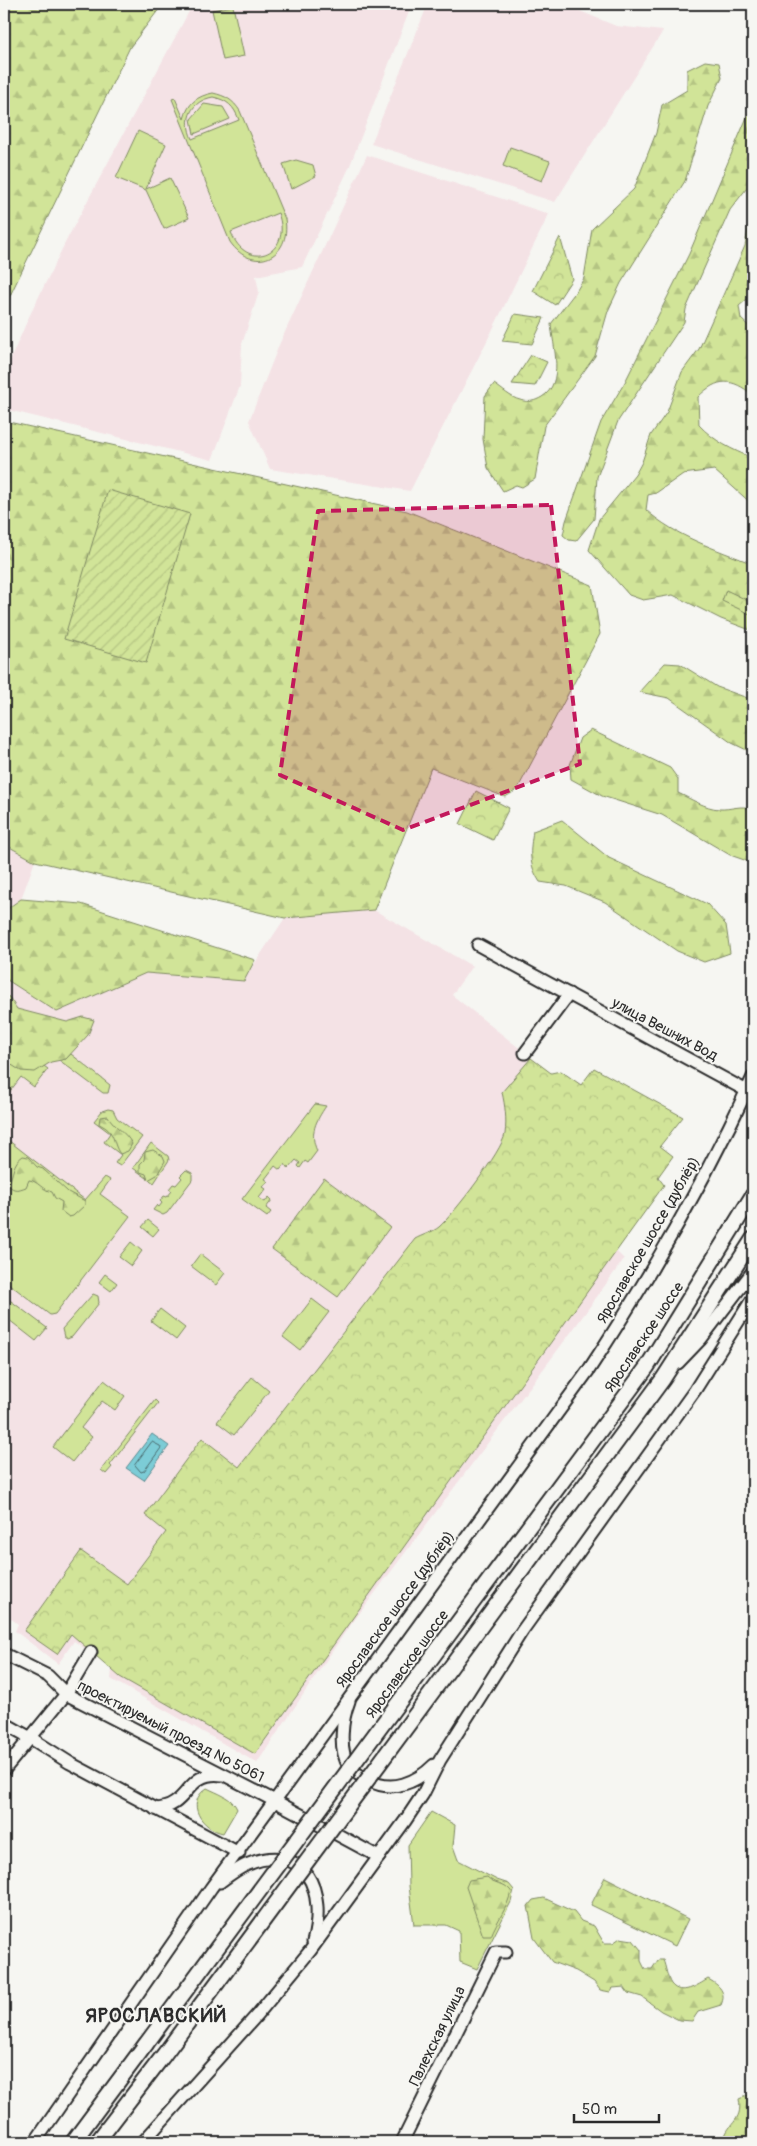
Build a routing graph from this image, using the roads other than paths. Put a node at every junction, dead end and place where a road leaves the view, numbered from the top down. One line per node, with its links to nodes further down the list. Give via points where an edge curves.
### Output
1 (478, 944): 2 (street, улица Вешних Вод)
2 (569, 994): 3 (street); 5 (street, улица Вешних Вод)
3 (525, 1053)
4 (753, 1077): 5 (street, Ярославское шоссе (дублёр))
5 (747, 1091): 13 (street, Ярославское шоссе (дублёр), via 632,1305 588,1371)
6 (753, 1195): 28 (main road, Ярославское шоссе, bridge, via 647,1367)
7 (753, 1239): 10 (main road)
8 (753, 1271): 10 (street, via 701,1339)
9 (753, 1298): 17 (street, via 695,1390 522,1631)
10 (663, 1379): 29 (main road, bridge)
11 (91, 1652): 14 (street)
12 (4, 1654): 14 (street, проектируемый проезд № 5061, via 48,1676)
13 (352, 1692): 17 (street, via 343,1742 349,1765 357,1774 374,1783 400,1786 416,1780); 20 (street, Ярославское шоссе (дублёр))
14 (66, 1694): 16 (street); 19 (street, проектируемый проезд № 5061)
15 (4, 1723): 16 (street)
16 (29, 1737): 18 (street); 21 (street)
17 (440, 1760): 23 (street, via 406,1821)
18 (4, 1770)
19 (227, 1776): 20 (street, проектируемый проезд № 5061); 21 (street, via 211,1774 200,1777 176,1803)
20 (275, 1801): 22 (street, Ярославское шоссе (дублёр)); 23 (street, проектируемый проезд № 5061)
21 (155, 1809): 22 (street)
22 (238, 1853): 24 (street, Ярославское шоссе (дублёр))
23 (379, 1857): 25 (street)
24 (212, 1888): 25 (street, via 246,1865 277,1858 292,1861 303,1868 318,1904 318,1924); 27 (street, Ярославское шоссе (дублёр))
25 (310, 1951): 30 (street)
26 (506, 1952): 31 (street, Палехская улица, via 496,1952)
27 (35, 2142)
28 (73, 2142)
29 (97, 2142)
30 (143, 2142)
31 (402, 2142)

